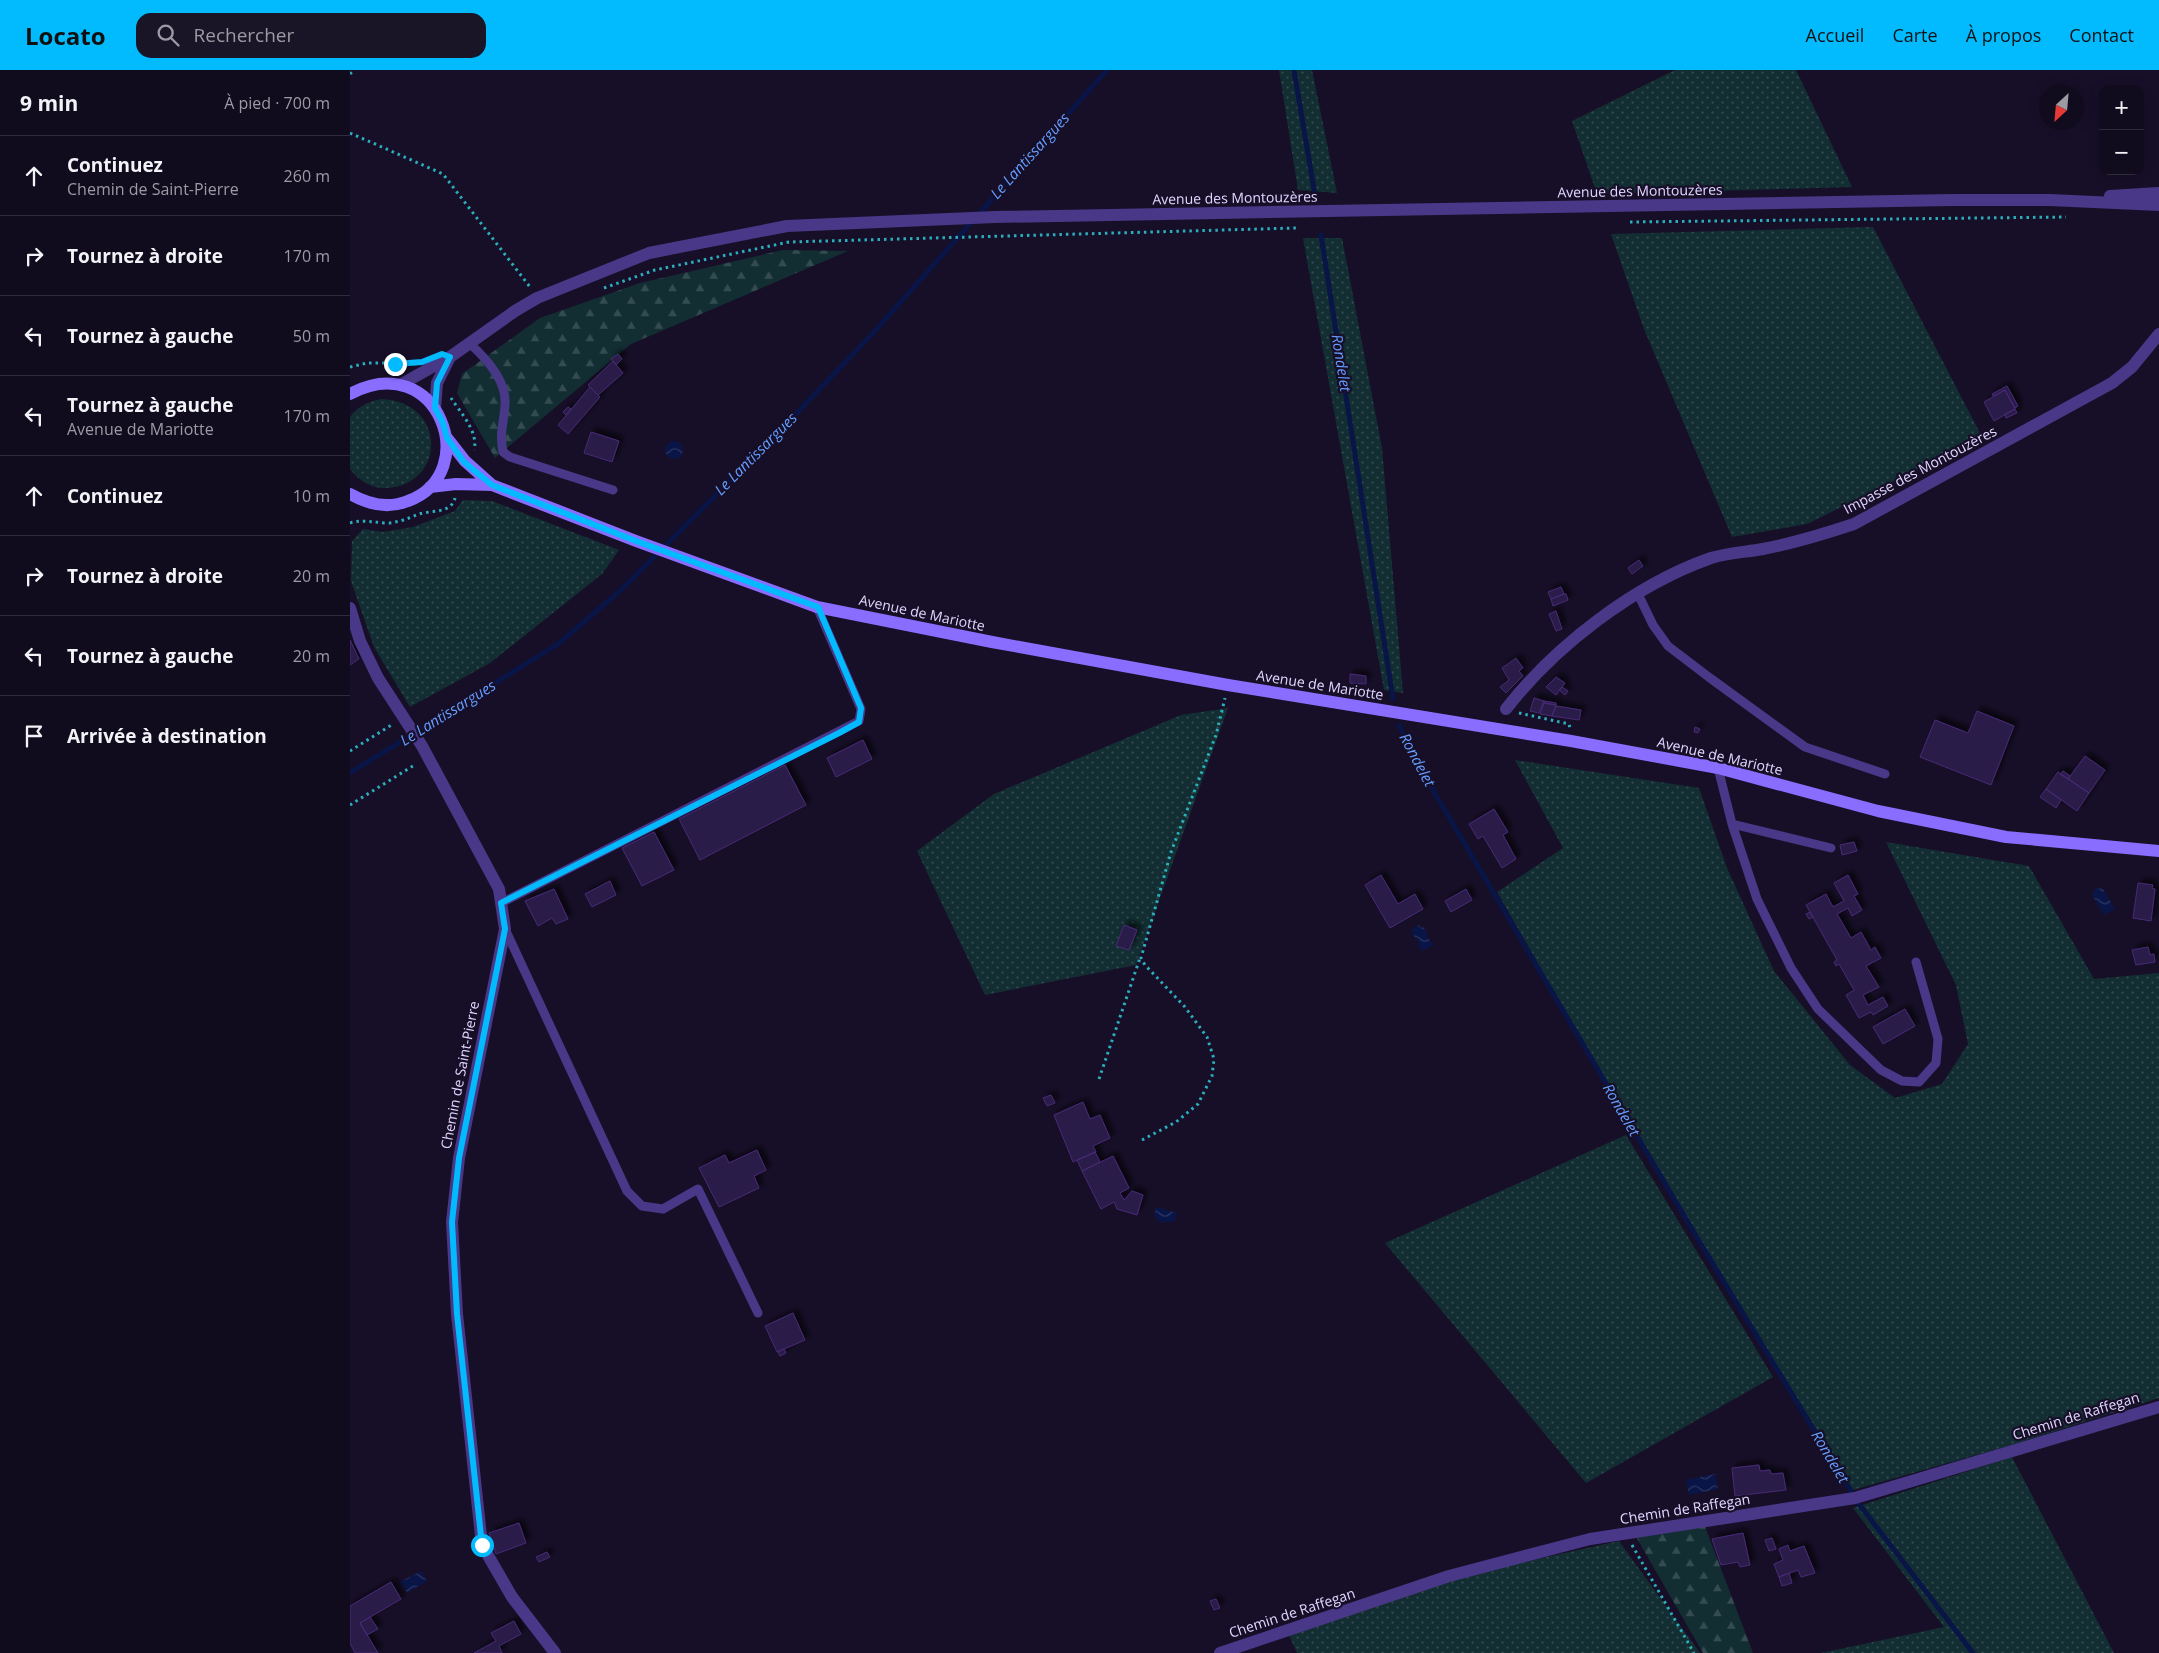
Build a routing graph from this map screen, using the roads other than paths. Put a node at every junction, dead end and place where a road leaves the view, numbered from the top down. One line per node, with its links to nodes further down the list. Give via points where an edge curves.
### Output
1 (2159, 193): 2 (street, Avenue des Montouzères)
2 (2050, 200): 3 (street, Avenue des Montouzères); 5 (street, Avenue des Montouzères, via 995,217 786,226 649,254 537,298)
3 (2159, 205)
4 (2159, 334): 15 (street, Impasse des Montouzères, via 2132,367 2112,383 1854,524 1812,538 1712,558 1665,578)
5 (469, 343): 6 (street, Avenue des Montouzères); 13 (lane, via 494,372 505,392 500,436 503,452)
6 (450, 357): 7 (street, Avenue des Montouzères); 9 (street, Avenue des Montouzères, via 437,383)
7 (400, 385): 8 (main road, via 382,383); 9 (main road, via 419,393)
8 (350, 394)
9 (435, 408): 10 (main road)
10 (447, 438): 11 (main road, Avenue de Mariotte, via 464,462); 12 (main road, via 446,457)
11 (492, 485): 12 (main road, Avenue de Mariotte); 16 (main road, Avenue de Mariotte)
12 (430, 487): 14 (main road, via 412,500 391,505 370,503)
13 (613, 490)
14 (350, 494)
15 (1638, 594): 18 (street, Impasse des Montouzères, via 1583,632 1531,680); 20 (lane, via 1668,646 1710,678 1805,747)
16 (818, 607): 19 (main road, Avenue de Mariotte, via 1228,685); 24 (lane, via 861,708 859,722)
17 (350, 608): 24 (street, Chemin de Saint-Pierre, via 360,641 378,678 425,752 499,889)
18 (1508, 707)
19 (1718, 768): 21 (lane); 23 (main road, Avenue de Mariotte, via 1878,811 2006,837)
20 (1885, 774)
21 (1732, 824): 22 (lane); 26 (lane, via 1757,899 1792,968 1818,1009 1881,1070 1902,1081 1919,1082 1936,1063 1938,1039)
22 (1831, 848)
23 (2159, 852)
24 (501, 903): 25 (street, Chemin de Saint-Pierre)
25 (505, 929): 27 (lane, via 627,1191 642,1206 663,1209 698,1189); 29 (street, Chemin de Saint-Pierre, via 459,1158 452,1222 457,1314 482,1545 512,1597)
26 (1916, 962)
27 (758, 1313)
28 (2159, 1407): 30 (street, Chemin de Raffegan, via 1855,1498 1590,1538 1449,1576)
29 (555, 1653)
30 (1220, 1653)

